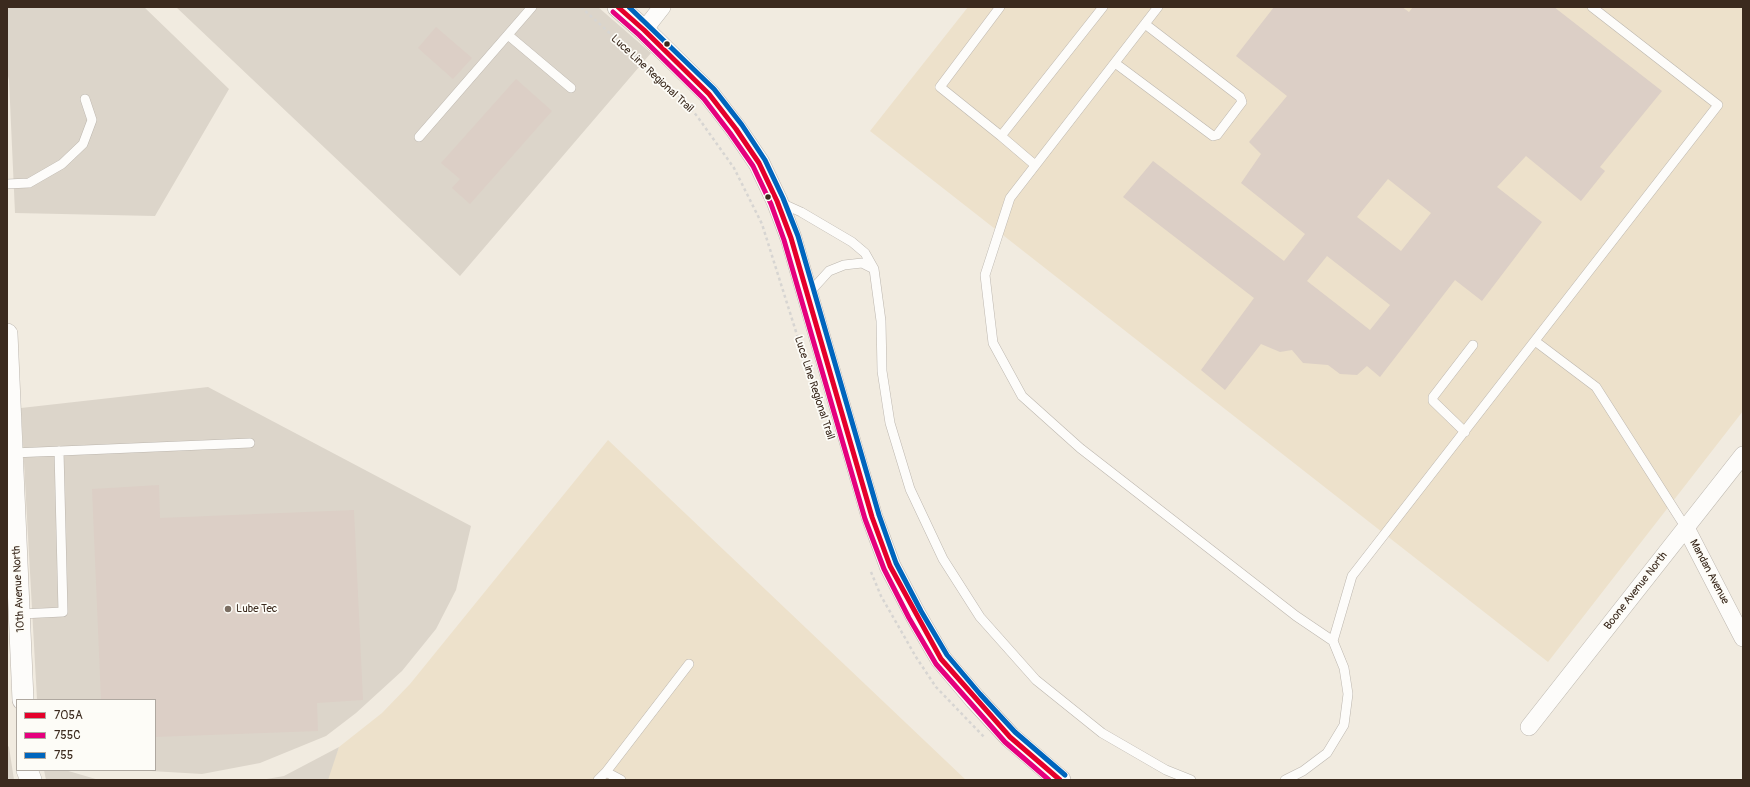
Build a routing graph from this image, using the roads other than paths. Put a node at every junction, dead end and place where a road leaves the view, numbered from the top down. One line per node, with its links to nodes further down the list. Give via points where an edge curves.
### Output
1 (532, 7): 10 (lane)
2 (618, 7): 9 (street)
3 (662, 7): 9 (street)
4 (1000, 7): 14 (lane, via 940,87)
5 (1103, 7): 14 (lane)
6 (1158, 7): 8 (lane)
7 (1592, 7): 22 (lane, via 1718,105)
8 (1145, 24): 11 (lane); 11 (lane, via 1242,102 1213,136)
9 (644, 30): 18 (street, via 709,94 759,163)
10 (508, 34): 12 (lane); 15 (lane)
11 (1115, 63): 16 (lane)
12 (571, 88)
13 (84, 99): 17 (lane, via 92,120 83,144 62,164 29,183)
14 (1000, 136): 16 (lane)
15 (419, 137)
16 (1035, 166): 32 (lane, via 1010,198 985,275 993,343 1022,396 1080,448 1296,616)
17 (7, 184)
18 (777, 201): 19 (lane, via 802,212 852,242 865,253); 20 (street)
19 (874, 269): 20 (lane, via 862,263 844,265 829,271); 40 (lane, via 881,321 882,371 890,423 910,489 943,559 980,618 1036,680 1102,733 1166,770)
20 (808, 294): 39 (street, via 872,517 890,566 941,659 1010,737)
21 (7, 334): 27 (street, 10th Avenue North)
22 (1535, 341): 24 (lane); 29 (lane, via 1596,387)
23 (1472, 345): 24 (lane, via 1433,397 1433,401)
24 (1465, 432): 32 (lane, via 1352,576)
25 (250, 443): 26 (lane)
26 (59, 451): 27 (lane); 30 (lane, via 64,612)
27 (13, 453): 30 (street, 10th Avenue North)
28 (1743, 455): 29 (street, Boone Avenue North)
29 (1686, 528): 31 (street, Mandan Avenue); 35 (street, Boone Avenue North)
30 (20, 614): 34 (street, 10th Avenue North)
31 (1742, 631)
32 (1332, 641): 41 (lane, via 1344,668 1348,694 1344,725 1327,752)
33 (689, 664): 36 (lane)
34 (23, 699)
35 (1529, 727)
36 (606, 772): 37 (lane); 38 (lane)
37 (598, 780)
38 (621, 780)
39 (1060, 780)
40 (1191, 780)
41 (1285, 780)

